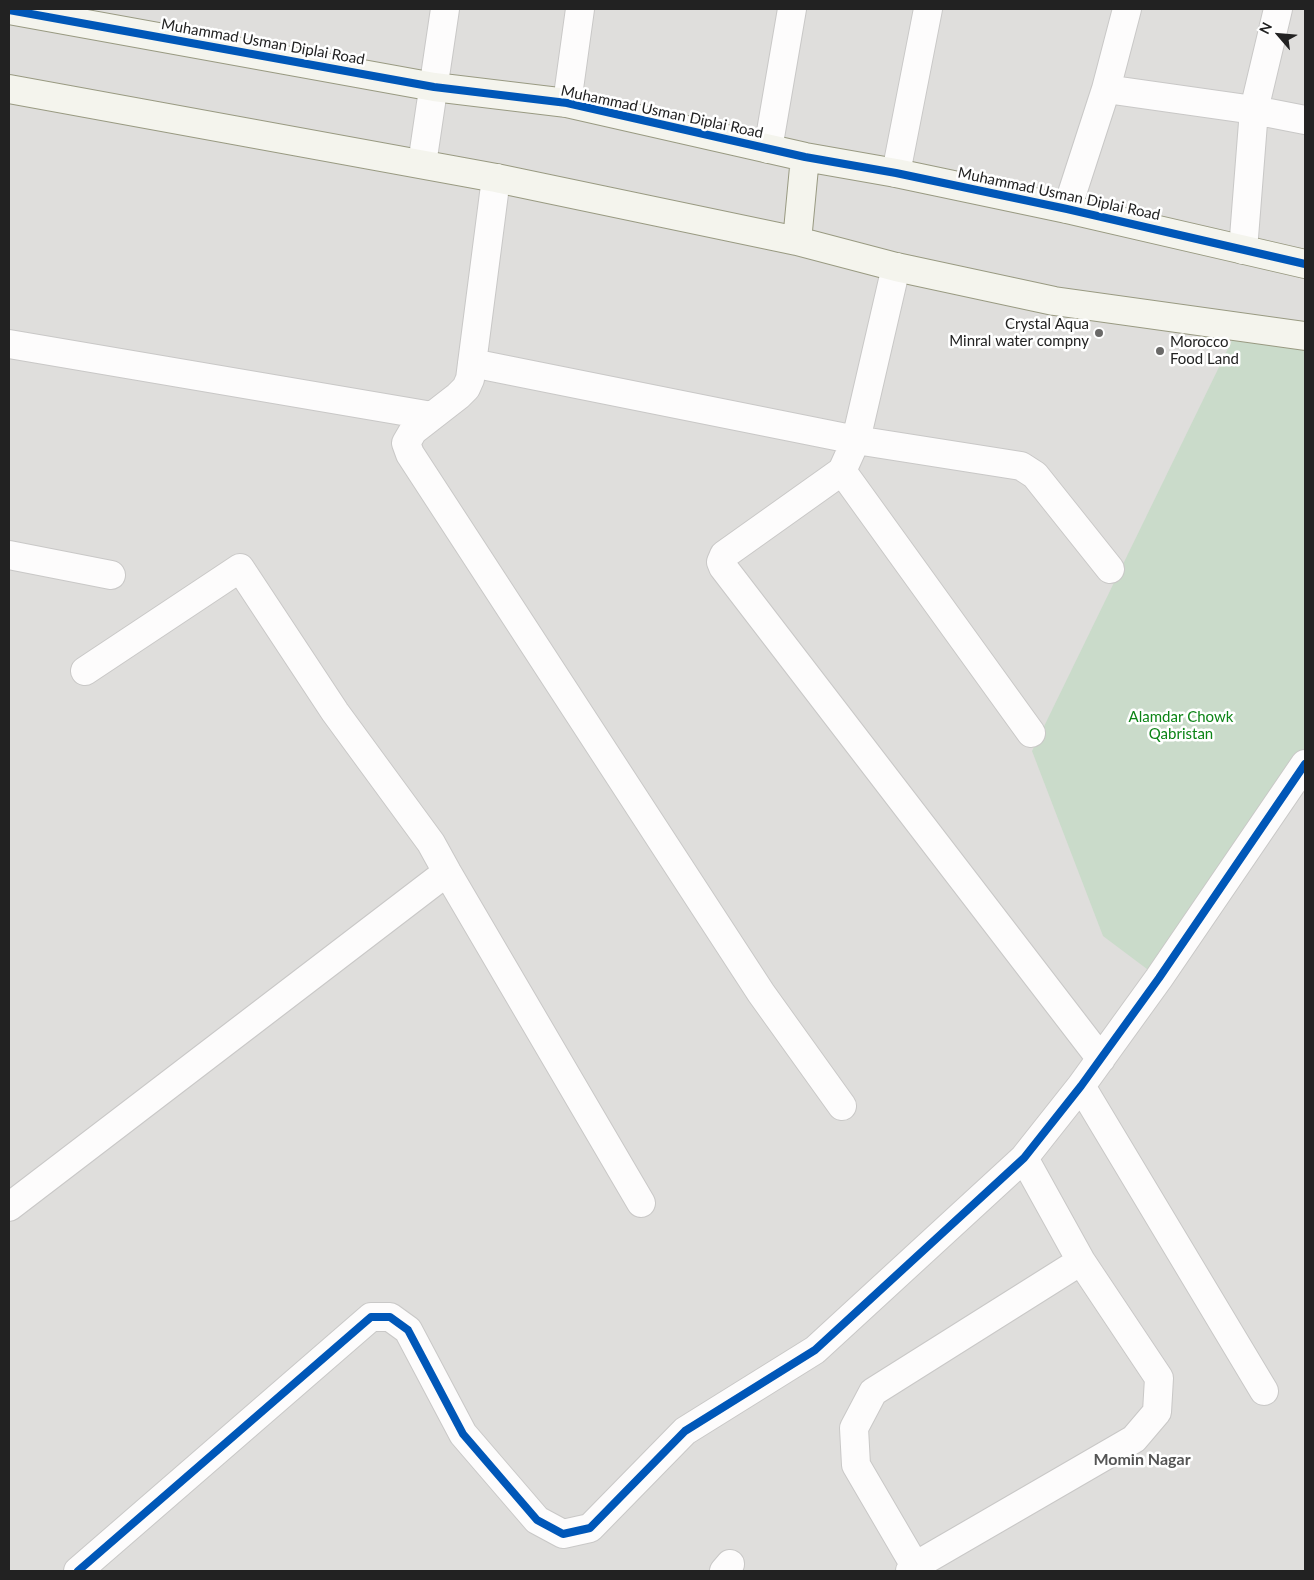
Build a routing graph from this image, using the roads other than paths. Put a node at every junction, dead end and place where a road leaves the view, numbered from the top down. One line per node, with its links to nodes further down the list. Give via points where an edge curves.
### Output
1 (445, 9): 8 (street)
2 (580, 9): 11 (street)
3 (792, 9): 14 (street)
4 (928, 9): 17 (street)
5 (1127, 9): 10 (street)
6 (1278, 9): 12 (street)
7 (9, 10): 8 (street, Muhammad Usman Diplai Road)
8 (434, 87): 11 (street, Muhammad Usman Diplai Road); 16 (street)
9 (9, 89): 16 (street)
10 (1106, 89): 12 (street); 19 (street)
11 (567, 103): 14 (street, Muhammad Usman Diplai Road)
12 (1254, 110): 13 (street); 21 (street)
13 (1305, 120)
14 (768, 149): 15 (street, Muhammad Usman Diplai Road)
15 (805, 157): 17 (street, Muhammad Usman Diplai Road); 20 (street)
16 (422, 164): 18 (street)
17 (896, 173): 19 (street, Muhammad Usman Diplai Road)
18 (496, 178): 20 (street); 26 (street)
19 (1067, 209): 21 (street, Muhammad Usman Diplai Road)
20 (797, 241): 23 (street)
21 (1243, 250): 22 (street, Muhammad Usman Diplai Road)
22 (1305, 264)
23 (896, 267): 24 (street, via 1054,301); 28 (street)
24 (1305, 336)
25 (9, 344): 27 (street)
26 (472, 363): 27 (street, via 466,388); 28 (street)
27 (432, 416): 39 (street, via 413,431 406,443 410,454 761,993)
28 (856, 440): 29 (street); 31 (street, via 1021,466 1035,475)
29 (842, 471): 34 (street); 37 (street, via 724,555 723,567)
30 (9, 555): 32 (street)
31 (1110, 569)
32 (110, 575)
33 (85, 670): 36 (street, via 240,568 335,712 431,843)
34 (1031, 733)
35 (1305, 764): 37 (street)
36 (446, 872): 41 (street); 42 (street)
37 (1101, 1060): 38 (street)
38 (1081, 1086): 40 (street); 44 (street)
39 (842, 1106)
40 (1024, 1158): 43 (street); 46 (street, via 815,1350 685,1430 590,1528 564,1534 537,1520 463,1434 408,1330 390,1317 371,1317)
41 (641, 1203)
42 (9, 1207)
43 (1081, 1261): 45 (street, via 873,1392 854,1428 856,1465); 45 (street, via 1159,1378 1157,1412 1134,1439)
44 (1264, 1390)
45 (912, 1569)
46 (78, 1571)

